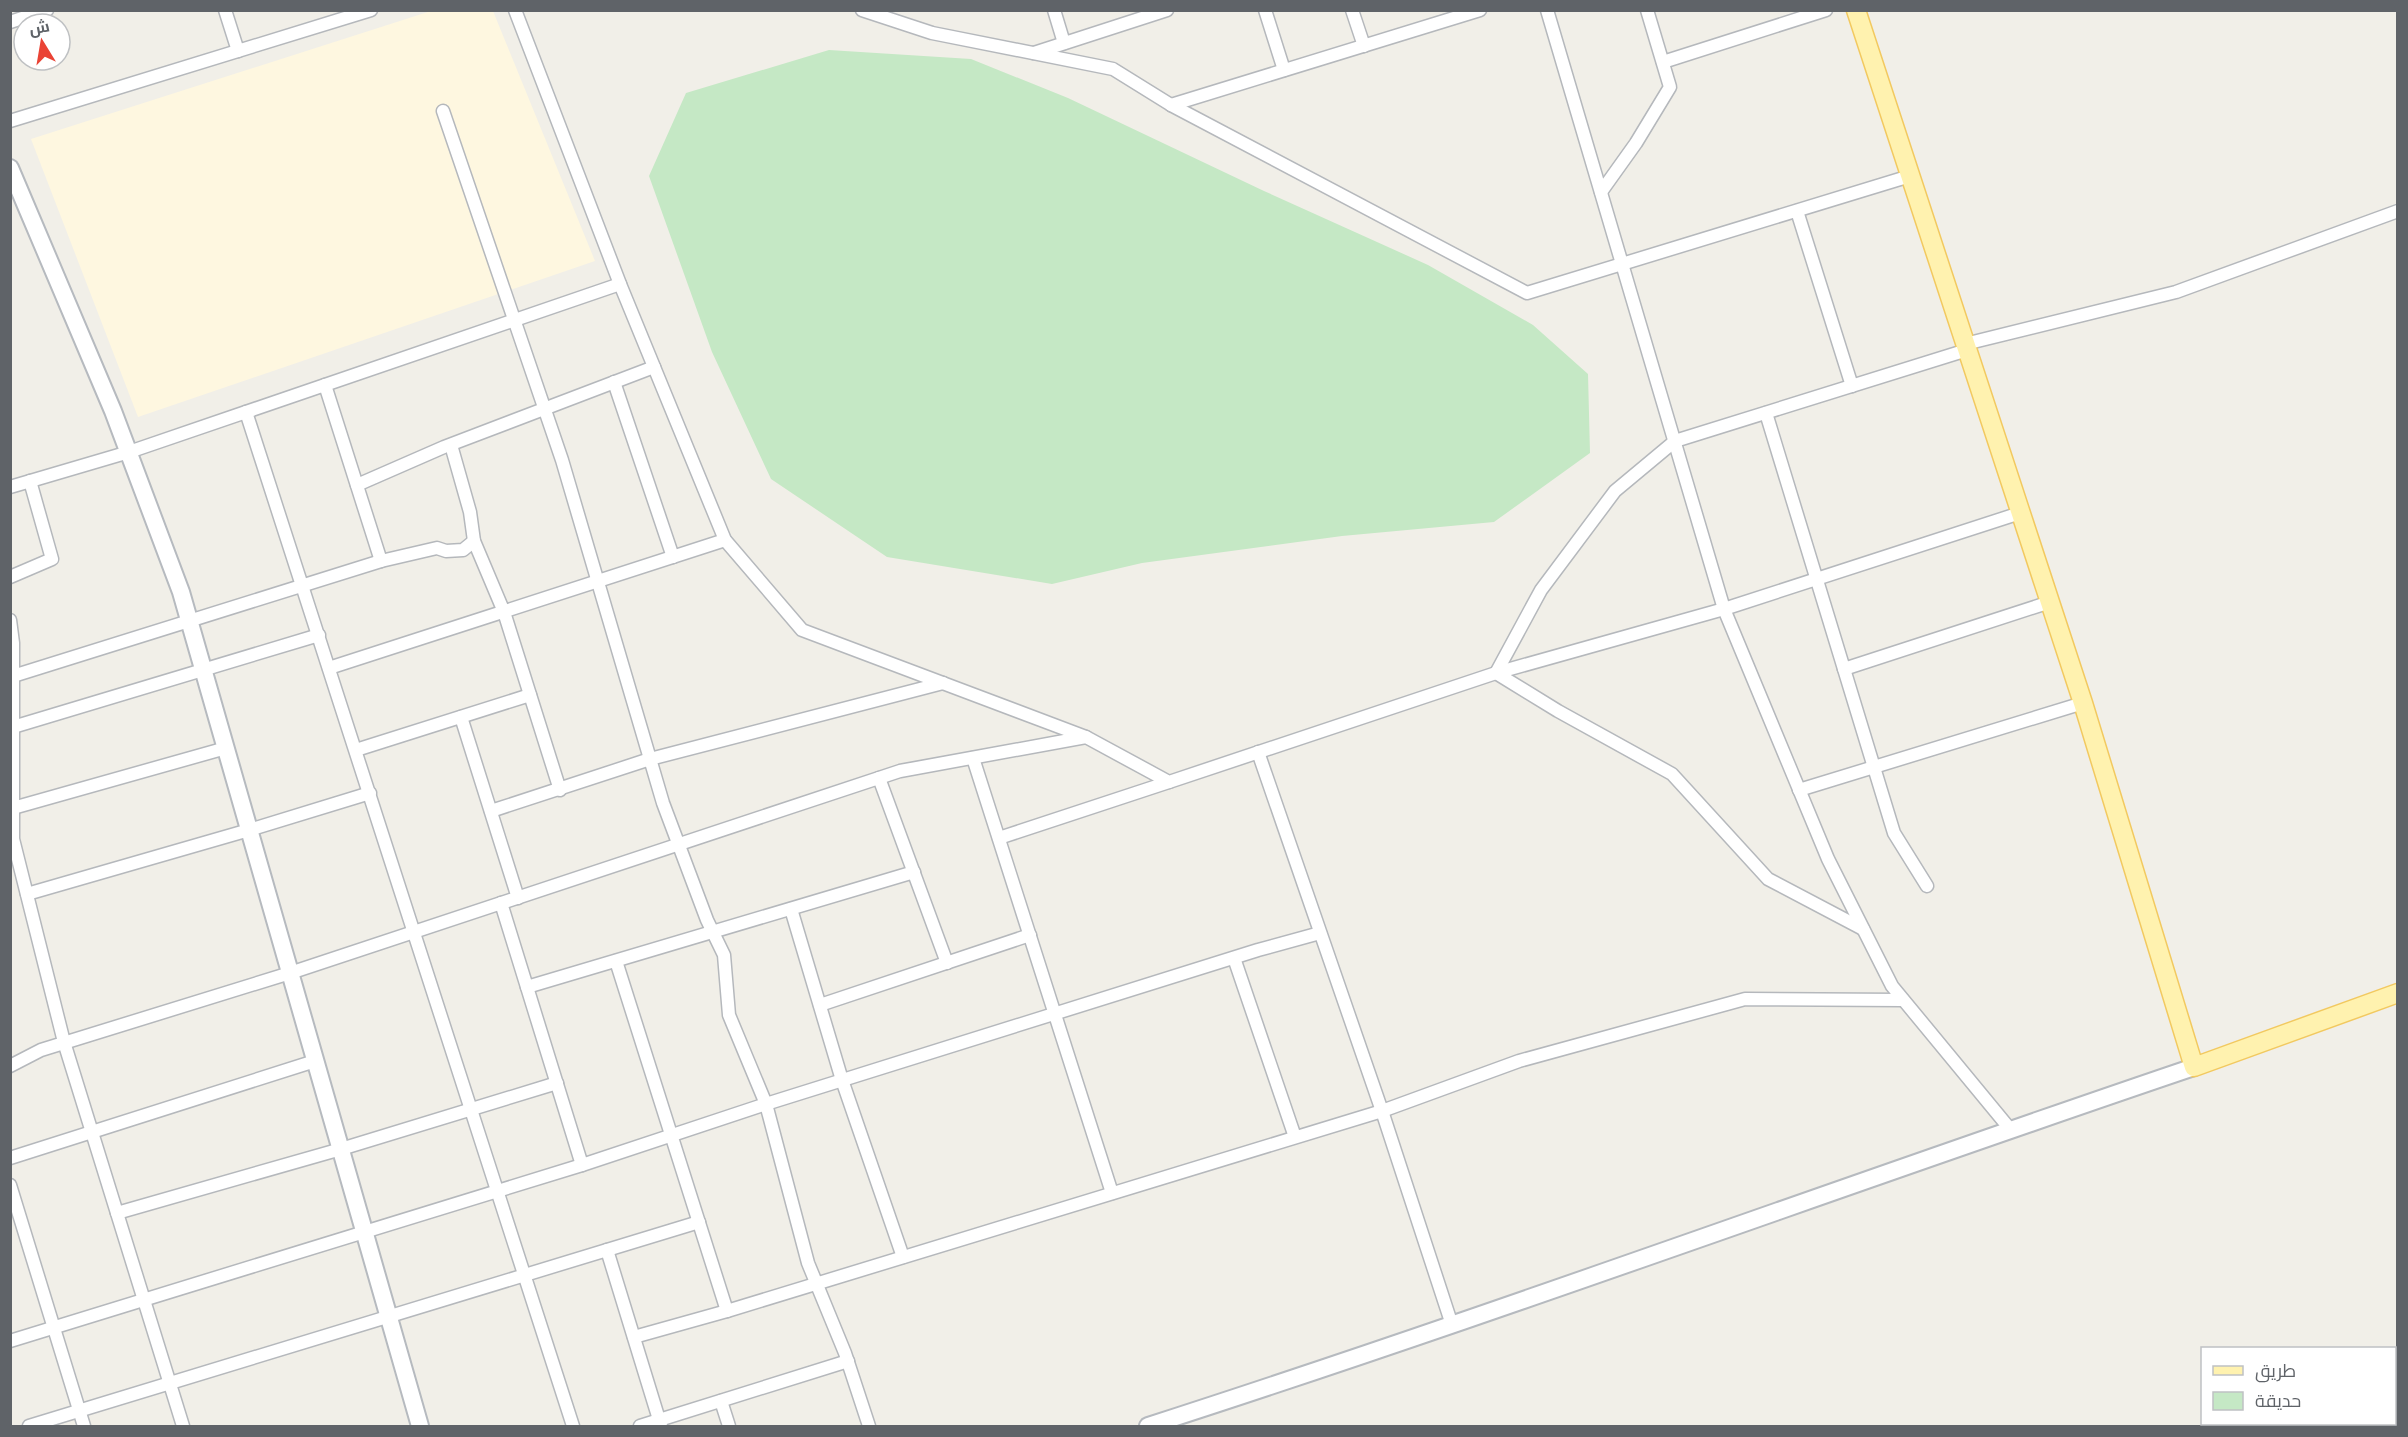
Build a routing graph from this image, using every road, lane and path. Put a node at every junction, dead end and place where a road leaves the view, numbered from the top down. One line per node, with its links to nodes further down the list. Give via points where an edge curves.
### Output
1 (225, 10): 18 (street)
2 (371, 10): 18 (street)
3 (515, 10): 31 (street)
4 (861, 10): 19 (street, via 932,33)
5 (1054, 10): 16 (street)
6 (1167, 10): 14 (street)
7 (1265, 10): 21 (street)
8 (1352, 10): 17 (street)
9 (1480, 10): 15 (street)
10 (1547, 10): 27 (street)
11 (1647, 10): 20 (street)
12 (1826, 10): 20 (street)
13 (1856, 10): 26 (main road)
14 (1148, 13): 16 (street)
15 (1444, 16): 17 (street)
16 (1064, 43): 19 (street)
17 (1364, 46): 21 (street)
18 (238, 51): 24 (street)
19 (1033, 53): 22 (street, via 1113,69)
20 (1663, 62): 27 (street, via 1670,87)
21 (1284, 70): 22 (street)
22 (1171, 105): 30 (street, via 1527,293)
23 (443, 111): 32 (street)
24 (10, 121)
25 (10, 168): 43 (street)
26 (1910, 176): 28 (street); 33 (main road)
27 (1601, 192): 30 (street)
28 (1797, 211): 30 (street); 37 (street)
29 (2397, 211): 33 (street, via 2176,292)
30 (1622, 264): 41 (street)
31 (620, 284): 32 (street); 34 (street)
32 (514, 320): 36 (street); 38 (street)
33 (1966, 347): 37 (street); 47 (main road)
34 (654, 367): 35 (street); 48 (street)
35 (614, 382): 38 (street); 50 (street)
36 (325, 385): 39 (street); 45 (street)
37 (1852, 386): 40 (street)
38 (544, 408): 42 (street); 54 (street)
39 (246, 412): 43 (street); 55 (street)
40 (1766, 412): 41 (street); 53 (street)
41 (1675, 441): 57 (street); 65 (street, via 1616,491 1541,590)
42 (451, 445): 45 (street); 49 (street)
43 (129, 452): 44 (street); 60 (street)
44 (30, 481): 46 (street); 52 (street, via 52,559)
45 (357, 485): 51 (street)
46 (10, 487)
47 (2020, 513): 53 (street); 56 (main road)
48 (726, 540): 50 (street); 67 (street, via 802,630)
49 (474, 541): 51 (street, via 463,550 437,548); 58 (street)
50 (673, 557): 54 (street)
51 (381, 561): 55 (street)
52 (10, 577)
53 (1817, 579): 57 (street); 63 (street)
54 (598, 581): 58 (street); 77 (street)
55 (303, 587): 60 (street); 61 (street)
56 (2050, 602): 63 (street); 69 (main road)
57 (1724, 609): 65 (street); 82 (street)
58 (504, 612): 62 (street); 68 (street)
59 (10, 620): 66 (street)
60 (190, 621): 64 (street); 66 (street)
61 (319, 635): 62 (street); 64 (street)
62 (329, 668): 74 (street)
63 (1844, 669): 78 (street)
64 (204, 670): 71 (street); 73 (street)
65 (1496, 673): 75 (street); 96 (street, via 1672,774 1768,879)
66 (13, 676): 71 (street)
67 (943, 683): 72 (street); 77 (street)
68 (530, 695): 70 (street); 81 (street)
69 (2083, 703): 78 (street); 113 (main road)
70 (461, 717): 74 (street); 85 (street)
71 (13, 727): 84 (street)
72 (1086, 737): 76 (street); 80 (street)
73 (226, 748): 84 (street); 86 (street)
74 (356, 750): 83 (street)
75 (1258, 752): 80 (street); 99 (street)
76 (973, 758): 79 (street); 88 (street)
77 (650, 759): 81 (street); 89 (street)
78 (1874, 767): 82 (street); 91 (street, via 1894,833)
79 (879, 778): 89 (street); 90 (street)
80 (1169, 782): 88 (street)
81 (560, 790): 85 (street)
82 (1799, 790): 96 (street)
83 (370, 793): 86 (street); 97 (street)
84 (13, 808): 87 (street)
85 (491, 811): 93 (street)
86 (249, 830): 92 (street); 104 (street)
87 (12, 836): 92 (street)
88 (999, 838): 100 (street)
89 (679, 844): 93 (street); 98 (street)
90 (914, 872): 95 (street); 103 (street)
91 (1927, 886)
92 (27, 894): 110 (street)
93 (518, 898): 94 (street)
94 (501, 903): 97 (street); 105 (street)
95 (791, 909): 98 (street); 108 (street)
96 (1863, 929): 107 (street)
97 (415, 932): 104 (street); 117 (street)
98 (713, 932): 102 (street); 116 (street, via 724,956 729,1015)
99 (1320, 933): 101 (street); 118 (street)
100 (1030, 935): 103 (street); 109 (street)
101 (1234, 958): 109 (street); 122 (street)
102 (616, 960): 105 (street); 121 (street)
103 (947, 963): 108 (street)
104 (290, 973): 110 (street); 111 (street)
105 (527, 987): 115 (street)
106 (2397, 993): 113 (main road)
107 (1903, 1000): 118 (street, via 1745,999 1519,1061); 119 (street)
108 (820, 1005): 114 (street)
109 (1055, 1014): 114 (street); 128 (street)
110 (64, 1042): 112 (street); 120 (street)
111 (315, 1061): 120 (street); 123 (street)
112 (10, 1066)
113 (2194, 1067): 119 (street)
114 (842, 1080): 116 (street); 133 (street)
115 (557, 1083): 117 (street); 125 (street)
116 (766, 1104): 121 (street); 135 (street)
117 (472, 1109): 123 (street); 127 (street)
118 (1382, 1111): 122 (street); 139 (street)
119 (2010, 1129): 139 (street)
120 (92, 1132): 124 (street); 129 (street)
121 (672, 1137): 125 (street); 130 (street)
122 (1295, 1137): 128 (street)
123 (340, 1149): 129 (street); 131 (street)
124 (10, 1158)
125 (582, 1165): 127 (street)
126 (10, 1185): 140 (street)
127 (499, 1191): 131 (street); 134 (street)
128 (1112, 1193): 133 (street)
129 (117, 1213): 136 (street)
130 (699, 1222): 132 (street); 137 (street)
131 (365, 1233): 136 (street); 138 (street)
132 (608, 1250): 134 (street); 141 (street)
133 (903, 1257): 135 (street)
134 (525, 1275): 138 (street); 152 (street)
135 (816, 1284): 137 (street); 143 (street)
136 (144, 1300): 140 (street); 144 (street)
137 (727, 1311): 141 (street)
138 (389, 1317): 144 (street); 151 (street)
139 (1452, 1325): 156 (street)
140 (55, 1327): 142 (street); 146 (street)
141 (634, 1337): 147 (street)
142 (10, 1341)
143 (848, 1361): 145 (street); 155 (street)
144 (170, 1384): 146 (street); 150 (street)
145 (721, 1401): 147 (street); 154 (street)
146 (80, 1411): 148 (street); 149 (street)
147 (660, 1424): 153 (street)
148 (29, 1426)
149 (84, 1426)
150 (183, 1426)
151 (420, 1426)
152 (573, 1426)
153 (640, 1426)
154 (729, 1426)
155 (869, 1426)
156 (1148, 1426)

